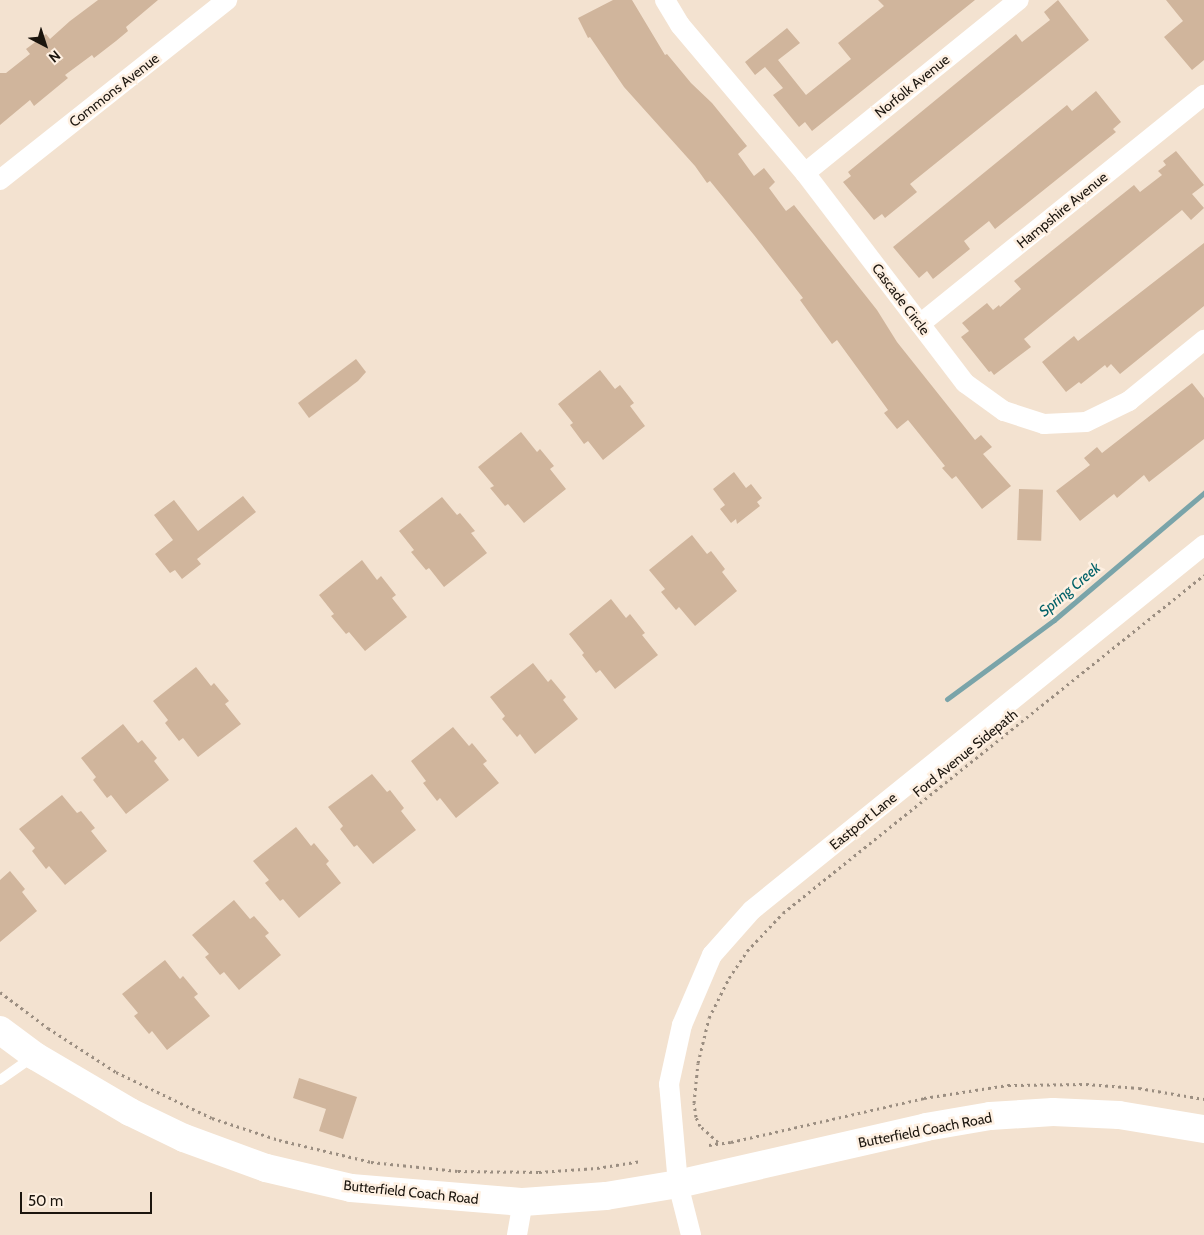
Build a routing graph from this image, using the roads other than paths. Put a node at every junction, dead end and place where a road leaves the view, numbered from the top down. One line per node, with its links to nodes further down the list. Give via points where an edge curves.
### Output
1 (227, 0): 6 (street, Commons Avenue)
2 (665, 0): 5 (street, Cascade Circle, via 680,25)
3 (1019, 0): 5 (street, Norfolk Avenue)
4 (1204, 95): 7 (street, Hampshire Avenue)
5 (804, 173): 7 (street, Cascade Circle)
6 (0, 180)
7 (920, 324): 8 (street, Cascade Circle, via 965,384 1004,411 1044,424 1086,422 1129,401)
8 (1204, 340)
9 (1204, 545): 14 (street, Eastport Lane, via 752,910 712,955 682,1025 669,1084)
10 (0, 1030): 11 (main road, Butterfield Coach Road)
11 (35, 1056): 12 (lane); 15 (main road, Butterfield Coach Road, via 130,1112 184,1138 266,1168 351,1188)
12 (0, 1080)
13 (1204, 1129): 14 (main road, Butterfield Coach Road, via 1118,1115 1053,1112 990,1116 926,1127)
14 (678, 1184): 15 (main road, Butterfield Coach Road, via 606,1196); 17 (street)
15 (523, 1202): 16 (street)
16 (517, 1235)
17 (691, 1235)

